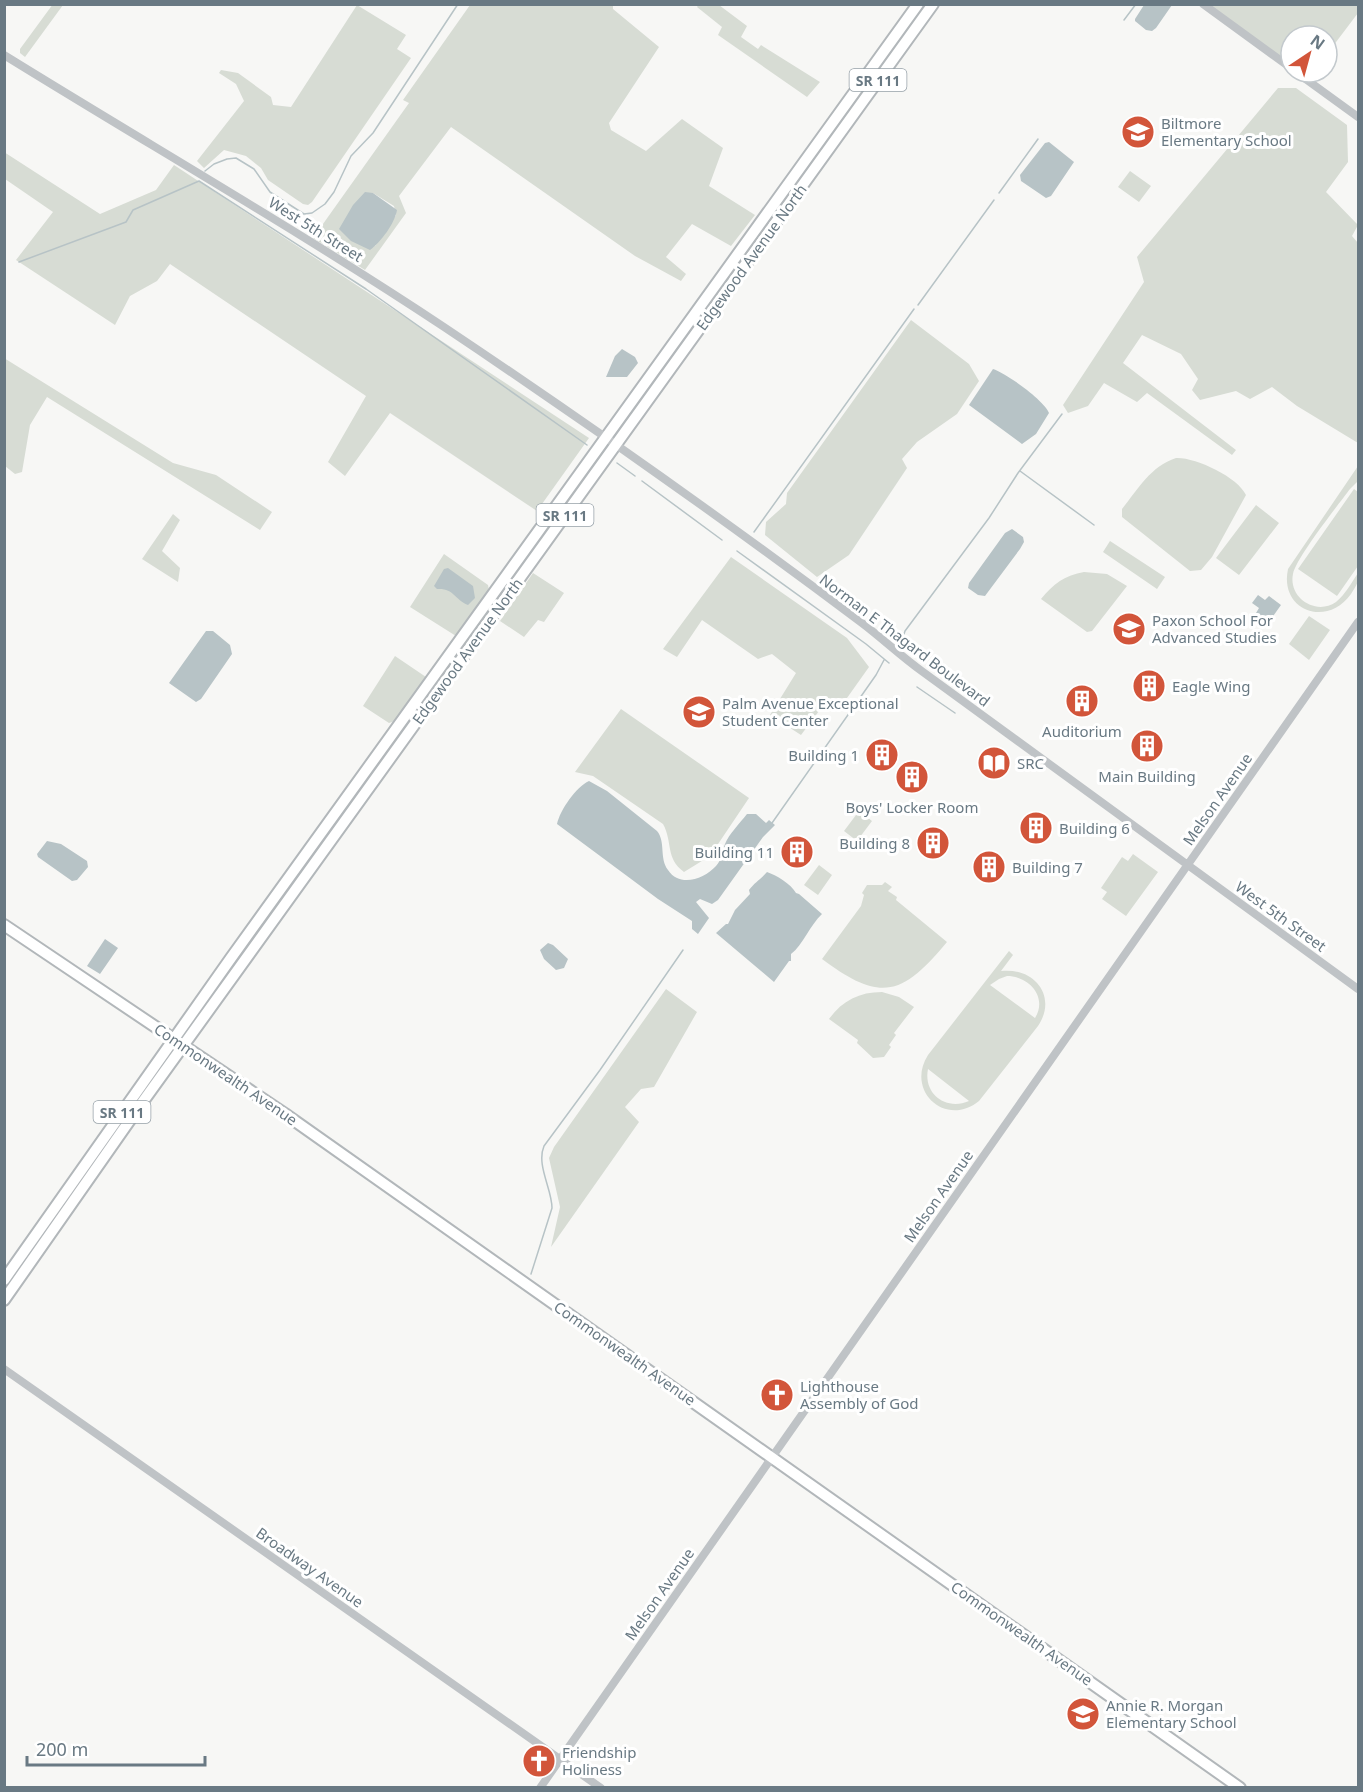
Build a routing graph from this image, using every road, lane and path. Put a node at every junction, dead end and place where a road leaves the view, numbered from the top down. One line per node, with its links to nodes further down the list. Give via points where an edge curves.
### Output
1 (918, 4): 8 (main road, Edgewood Avenue North / SR 111)
2 (933, 4): 9 (main road, Edgewood Avenue North / SR 111)
3 (1203, 4): 5 (street)
4 (4, 55): 8 (street, West 5th Street, via 267,213 454,334)
5 (1279, 59)
6 (1313, 84): 7 (street)
7 (1359, 117)
8 (605, 439): 9 (street, Norman E Thagard Boulevard); 14 (main road, Edgewood Avenue North / SR 111)
9 (615, 445): 11 (street, Norman E Thagard Boulevard); 15 (main road, Edgewood Avenue North / SR 111)
10 (1359, 622): 11 (street, Melson Avenue)
11 (1187, 865): 13 (street, West 5th Street); 19 (street, Melson Avenue)
12 (4, 925): 14 (main road, Commonwealth Avenue)
13 (1359, 989)
14 (174, 1039): 15 (main road, Commonwealth Avenue); 16 (main road, Edgewood Avenue North / SR 111)
15 (184, 1045): 17 (main road, Edgewood Avenue North / SR 111); 19 (main road, Commonwealth Avenue)
16 (4, 1280)
17 (4, 1300)
18 (4, 1369): 20 (street, Broadway Avenue)
19 (772, 1456): 20 (street, Melson Avenue); 23 (main road, Commonwealth Avenue)
20 (560, 1759): 21 (street, Melson Avenue); 22 (street, Broadway Avenue)
21 (540, 1788)
22 (601, 1788)
23 (1240, 1788)

